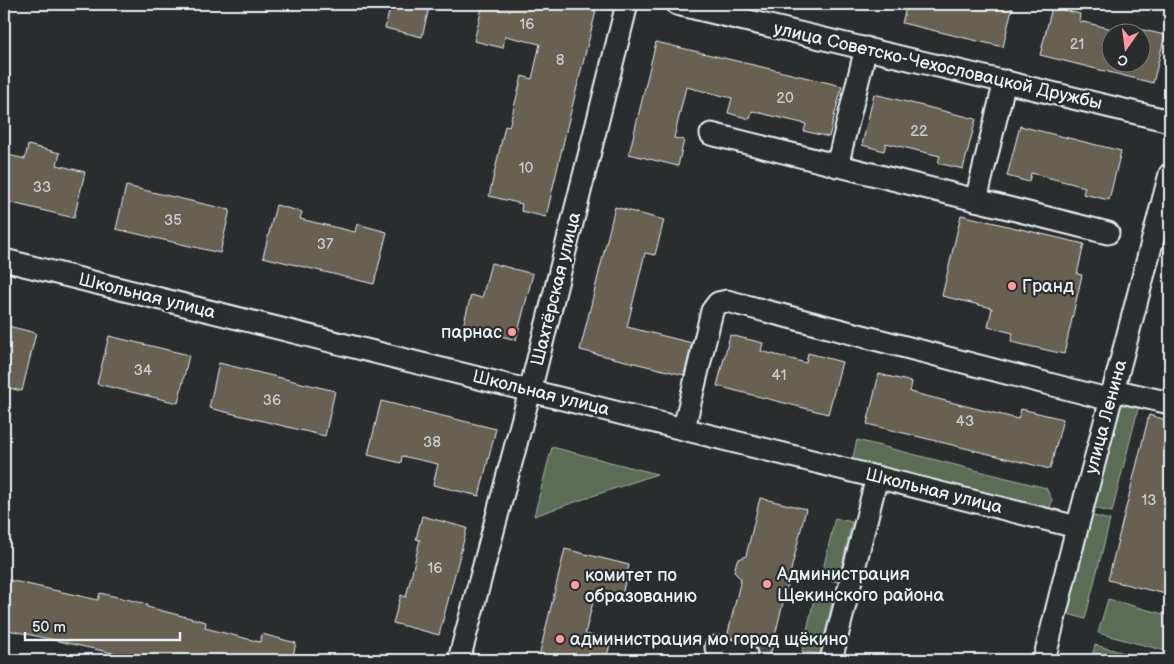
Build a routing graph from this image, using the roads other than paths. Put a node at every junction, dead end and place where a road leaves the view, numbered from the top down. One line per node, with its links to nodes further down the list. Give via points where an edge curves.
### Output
1 (627, 4): 12 (street, Шахтёрская улица)
2 (676, 4): 3 (street, улица Советско-Чехословацкой Дружбы)
3 (866, 48): 4 (street, улица Советско-Чехословацкой Дружбы); 7 (street)
4 (1005, 81): 5 (street, улица Советско-Чехословацкой Дружбы); 9 (street)
5 (1170, 120)
6 (711, 134): 7 (street)
7 (838, 166): 9 (street)
8 (1170, 174): 13 (street, улица Ленина)
9 (976, 200): 10 (street)
10 (1108, 233)
11 (4, 260): 12 (street, Школьная улица)
12 (530, 391): 15 (street, Школьная улица); 20 (street, Шахтёрская улица)
13 (1112, 395): 14 (street); 15 (street, via 727,302 718,303 712,311); 17 (street, улица Ленина)
14 (1170, 403)
15 (684, 428): 16 (street, Школьная улица)
16 (877, 477): 17 (street, Школьная улица); 21 (street)
17 (1077, 527): 22 (street, улица Ленина)
18 (716, 647): 19 (street)
19 (746, 654)
20 (459, 660)
21 (831, 660)
22 (1044, 660)

